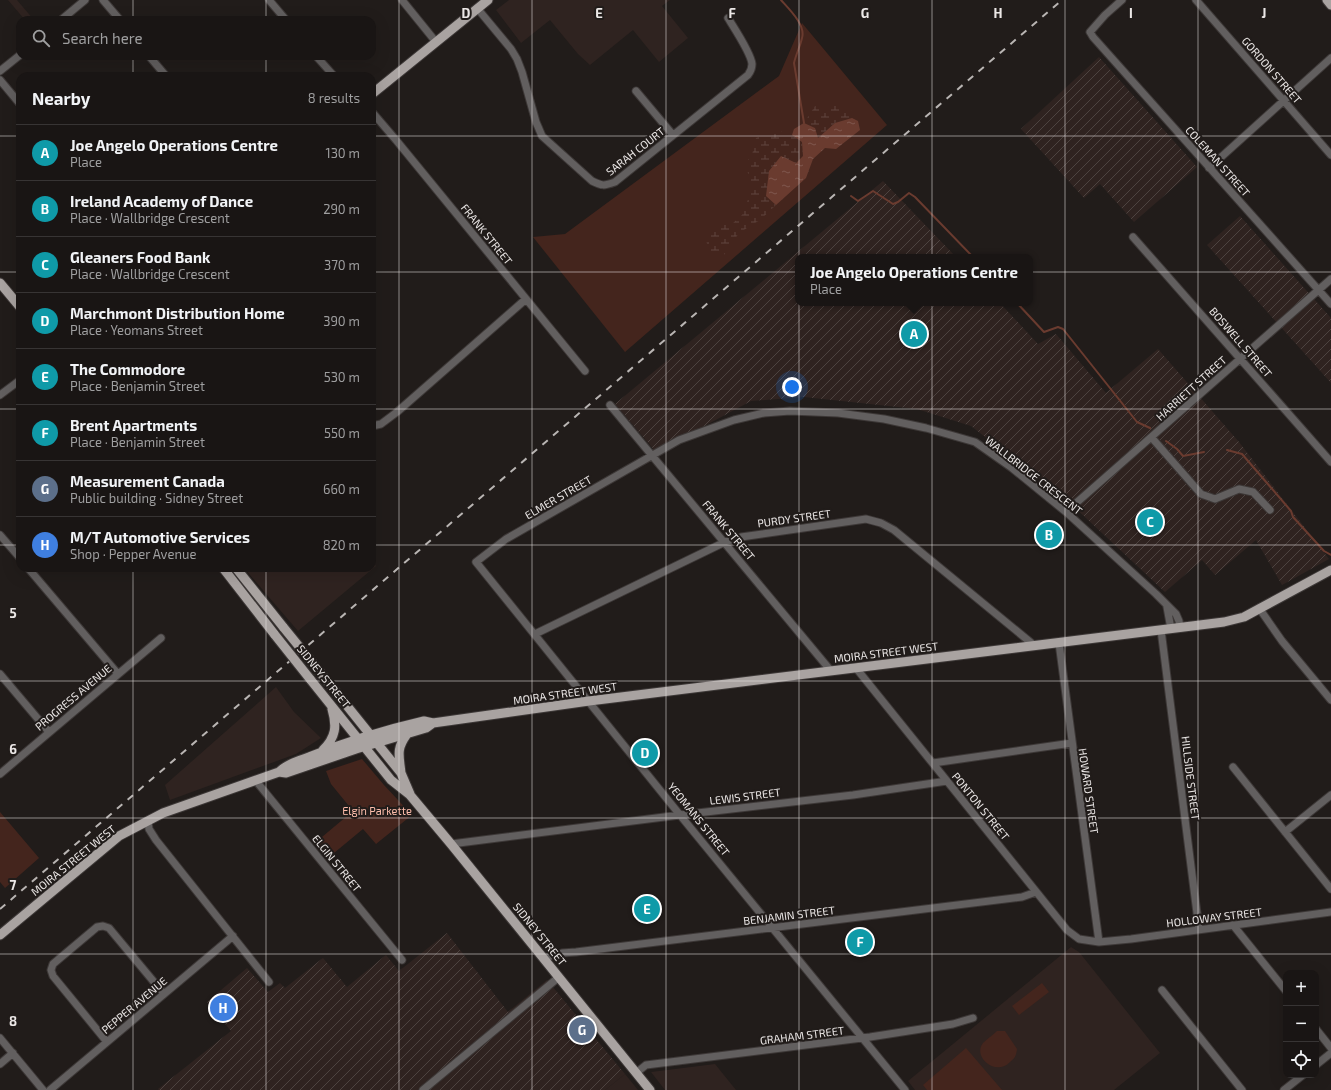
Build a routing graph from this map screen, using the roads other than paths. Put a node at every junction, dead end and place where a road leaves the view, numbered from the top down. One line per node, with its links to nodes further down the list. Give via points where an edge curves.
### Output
1 (85, 0): 11 (street)
2 (103, 0): 12 (street)
3 (269, 0): 13 (street)
4 (402, 0): 15 (street)
5 (488, 0): 10 (main road)
6 (1122, 0): 31 (street, COLEMAN STREET, via 1090,32)
7 (1196, 0): 27 (street, GORDON STREET)
8 (1327, 0): 9 (main road)
9 (1331, 4)
10 (477, 8): 15 (main road); 29 (street, SARAH COURT, via 517,59 542,136 592,181 605,186 615,182)
11 (66, 16)
12 (117, 16)
13 (283, 16)
14 (728, 18): 29 (street, SARAH COURT, via 752,62 751,70)
15 (436, 42): 24 (main road)
16 (16, 58): 20 (street)
17 (1331, 58): 27 (street)
18 (152, 60): 21 (street)
19 (320, 60): 22 (street)
20 (0, 71)
21 (163, 72)
22 (330, 72)
23 (0, 80): 26 (street)
24 (376, 91)
25 (636, 91): 29 (street)
26 (16, 99)
27 (1283, 100): 30 (street, GORDON STREET); 31 (street)
28 (376, 117): 36 (street, FRANK STREET)
29 (673, 135)
30 (1331, 155)
31 (1209, 168): 35 (street, COLEMAN STREET)
32 (1133, 237): 39 (street, BOSWELL STREET)
33 (1331, 279): 35 (street, HARRIETT STREET)
34 (0, 283): 37 (main road)
35 (1319, 290): 38 (street, COLEMAN STREET); 39 (street, HARRIETT STREET)
36 (526, 299): 40 (street, FRANK STREET); 44 (street, via 422,391)
37 (16, 302)
38 (1331, 304)
39 (1241, 359): 45 (street, HARRIETT STREET); 47 (street, BOSWELL STREET)
40 (585, 371)
41 (16, 383): 42 (street)
42 (0, 395)
43 (610, 405): 46 (street, FRANK STREET)
44 (376, 426)
45 (1152, 438): 48 (street, via 1201,494 1215,499 1239,489 1253,492); 49 (street, HARRIETT STREET)
46 (653, 455): 49 (street, WALLBRIDGE CRESCENT, via 679,440 734,420 764,413 838,413 884,419 975,442); 51 (street, FRANK STREET); 53 (street, ELMER STREET, via 506,539)
47 (1331, 462)
48 (1270, 510)
49 (1066, 512): 59 (street, WALLBRIDGE CRESCENT, via 1167,605)
50 (0, 535): 52 (street)
51 (725, 542): 61 (street, PURDY STREET); 64 (street, PURDY STREET, via 742,536 866,519 881,523 894,530); 66 (street, FRANK STREET)
52 (16, 553)
53 (476, 562): 61 (street, YEOMANS STREET)
54 (1331, 570): 58 (main road, MOIRA STREET WEST)
55 (31, 572): 68 (street)
56 (226, 572): 71 (main road, SIDNEY STREET, bridge)
57 (239, 572): 75 (main road, SIDNEY STREET, bridge)
58 (1259, 608): 59 (main road, MOIRA STREET WEST, via 1236,620); 69 (street, via 1282,641)
59 (1175, 628): 60 (main road, MOIRA STREET WEST)
60 (1160, 630): 63 (main road, MOIRA STREET WEST); 97 (street, HILLSIDE STREET)
61 (535, 634): 70 (street, YEOMANS STREET)
62 (161, 638): 68 (street, PROGRESS AVENUE)
63 (1059, 643): 64 (main road, MOIRA STREET WEST); 77 (street, HOWARD STREET)
64 (1035, 646): 65 (main road, MOIRA STREET WEST)
65 (856, 668): 66 (main road, MOIRA STREET WEST); 79 (street, PONTON STREET)
66 (831, 671): 70 (main road, MOIRA STREET WEST)
67 (0, 674): 73 (street)
68 (118, 674): 73 (street, PROGRESS AVENUE)
69 (1331, 700)
70 (589, 701): 72 (main road, MOIRA STREET WEST); 88 (street, YEOMANS STREET)
71 (331, 705): 76 (main road, SIDNEY STREET); 78 (main road, via 335,730 330,742)
72 (433, 723): 74 (main road, MOIRA STREET WEST); 75 (main road, MOIRA STREET WEST, via 424,721)
73 (50, 732): 83 (street, PROGRESS AVENUE)
74 (407, 734): 75 (main road, MOIRA STREET WEST); 82 (main road, via 400,743)
75 (374, 739): 76 (main road, MOIRA STREET WEST); 82 (main road, SIDNEY STREET)
76 (361, 743): 78 (main road, MOIRA STREET WEST); 81 (main road, MOIRA STREET WEST, via 286,773); 86 (main road, SIDNEY STREET, via 391,780)
77 (1072, 743): 79 (street); 100 (street, HOWARD STREET)
78 (321, 752): 81 (main road, MOIRA STREET WEST, via 284,767)
79 (933, 763): 85 (street, PONTON STREET)
80 (1233, 767): 90 (street)
81 (279, 772): 84 (main road, MOIRA STREET WEST)
82 (401, 773): 86 (main road, SIDNEY STREET)
83 (0, 774)
84 (256, 780): 89 (main road, MOIRA STREET WEST, via 163,813); 102 (street, ELGIN STREET)
85 (947, 781): 88 (street, LEWIS STREET, via 853,795); 93 (street, PONTON STREET)
86 (410, 795): 91 (main road, SIDNEY STREET)
87 (1331, 795): 90 (street)
88 (680, 815): 91 (street, LEWIS STREET); 96 (street, YEOMANS STREET)
89 (148, 821): 98 (main road, MOIRA STREET WEST, via 119,836); 99 (street, via 149,829 156,840)
90 (1285, 832): 92 (street)
91 (451, 844): 101 (main road, SIDNEY STREET)
92 (1331, 890)
93 (1036, 892): 96 (street, BENJAMIN STREET, via 1014,898); 100 (street, PONTON STREET, via 1067,930 1079,939)
94 (1331, 912): 95 (street, HOLLOWAY STREET)
95 (1234, 925): 97 (street, HOLLOWAY STREET); 105 (street)
96 (773, 928): 101 (street, BENJAMIN STREET, via 562,953); 111 (street, YEOMANS STREET)
97 (1199, 929): 100 (street, HOLLOWAY STREET)
98 (0, 936)
99 (233, 936): 104 (street); 107 (street, PEPPER AVENUE)
100 (1099, 942)
101 (544, 958): 103 (main road, SIDNEY STREET)
102 (402, 960)
103 (559, 977): 118 (main road, SIDNEY STREET); 122 (street)
104 (268, 982)
105 (1283, 987)
106 (1162, 990): 125 (street)
107 (164, 994): 112 (street, PEPPER AVENUE); 112 (street, via 109,928 97,927 86,936 53,964 51,970 53,976)
108 (973, 1018): 111 (street, GRAHAM STREET, via 953,1024)
109 (1319, 1033): 113 (street)
110 (0, 1038): 114 (street)
111 (863, 1038): 118 (street, GRAHAM STREET, via 646,1065); 124 (street, YEOMANS STREET)
112 (107, 1042): 121 (street, PEPPER AVENUE)
113 (1331, 1048)
114 (13, 1053): 117 (street); 120 (street)
115 (1331, 1053): 116 (street)
116 (1319, 1063)
117 (0, 1064)
118 (636, 1073): 123 (main road, SIDNEY STREET)
119 (1299, 1078): 126 (street)
120 (43, 1090)
121 (50, 1090)
122 (423, 1090)
123 (650, 1090)
124 (905, 1090)
125 (1242, 1090)
126 (1284, 1090)

